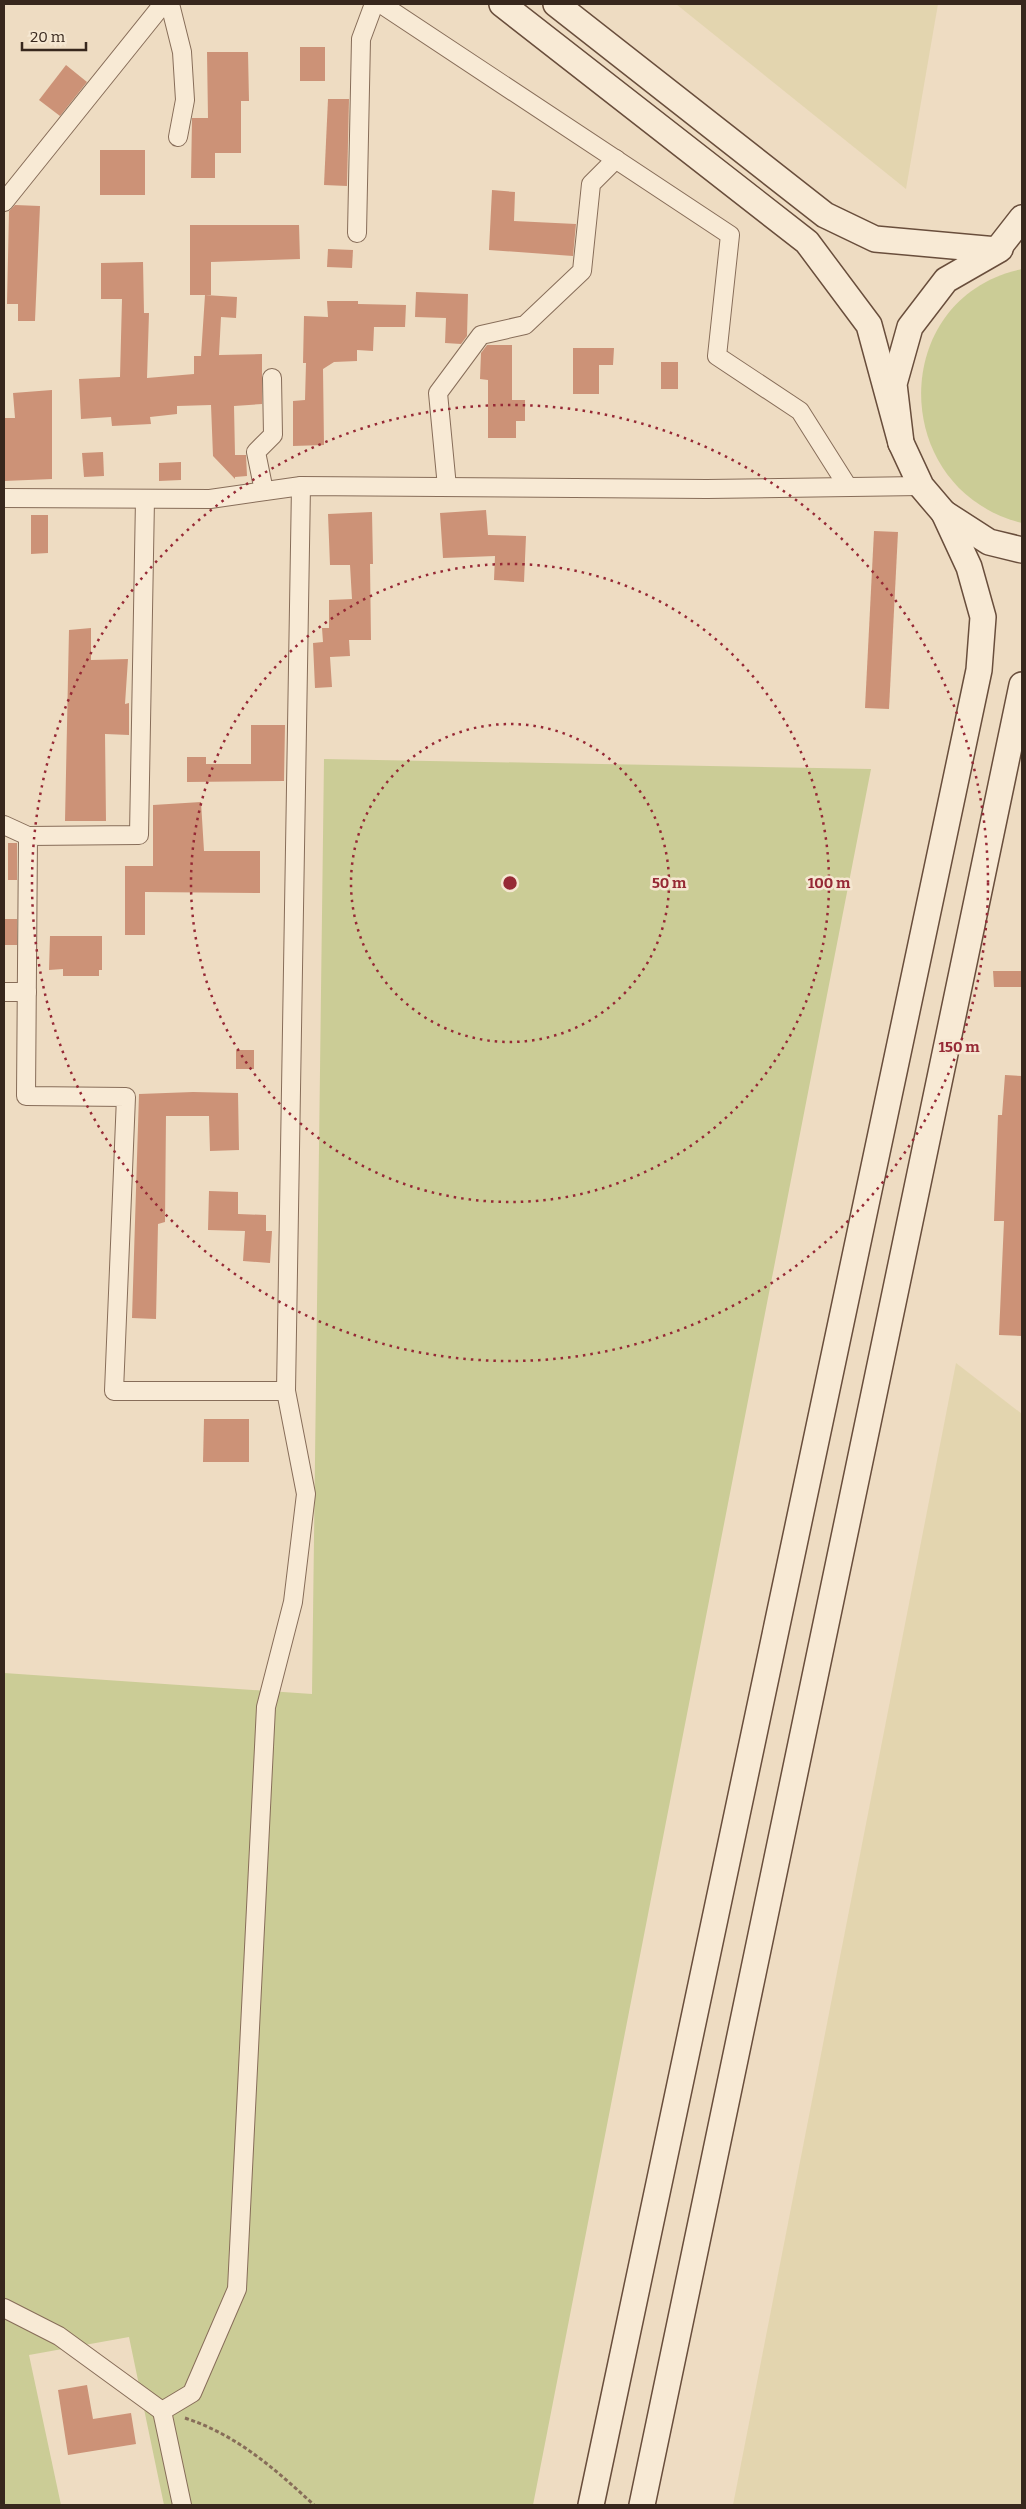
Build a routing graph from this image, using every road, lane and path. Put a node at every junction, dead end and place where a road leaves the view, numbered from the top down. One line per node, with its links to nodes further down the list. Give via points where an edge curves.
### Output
1 (163, 4): 9 (street)
2 (170, 4): 7 (street, via 182,52 185,100)
3 (374, 4): 11 (street, via 361,39)
4 (381, 4): 8 (street)
5 (502, 4): 15 (main road, via 807,242 869,325)
6 (556, 4): 13 (main road, via 825,214 875,239)
7 (178, 137)
8 (616, 160): 18 (street, via 591,184 582,271 525,325 481,335 438,393); 19 (street, via 730,235 717,356 800,411)
9 (4, 202)
10 (1022, 218): 13 (main road)
11 (357, 233)
12 (1022, 246): 13 (main road)
13 (997, 250): 15 (main road, via 946,280 910,327 894,384)
14 (272, 378): 20 (street, via 273,435 256,452)
15 (900, 443): 17 (main road)
16 (301, 486): 18 (street); 20 (street); 30 (street)
17 (921, 486): 19 (street); 23 (main road)
18 (447, 487): 19 (street)
19 (848, 487)
20 (264, 491): 22 (street, via 210,499)
21 (4, 498): 22 (street)
22 (145, 499): 27 (street, via 139,835)
23 (944, 513): 24 (main road, via 989,542); 35 (main road, via 970,567 983,616 979,670)
24 (1022, 550)
25 (1022, 685): 36 (main road)
26 (4, 825): 27 (street)
27 (28, 836): 29 (street)
28 (4, 992): 29 (street)
29 (27, 992): 30 (street, via 26,1096 126,1096 114,1391)
30 (286, 1391): 32 (street, via 306,1494 293,1602 266,1707 237,2289 192,2393)
31 (4, 2308): 32 (street, via 59,2336)
32 (162, 2411): 33 (street); 34 (path, via 211,2427 249,2449)
33 (182, 2505)
34 (314, 2505)
35 (591, 2505)
36 (642, 2505)

